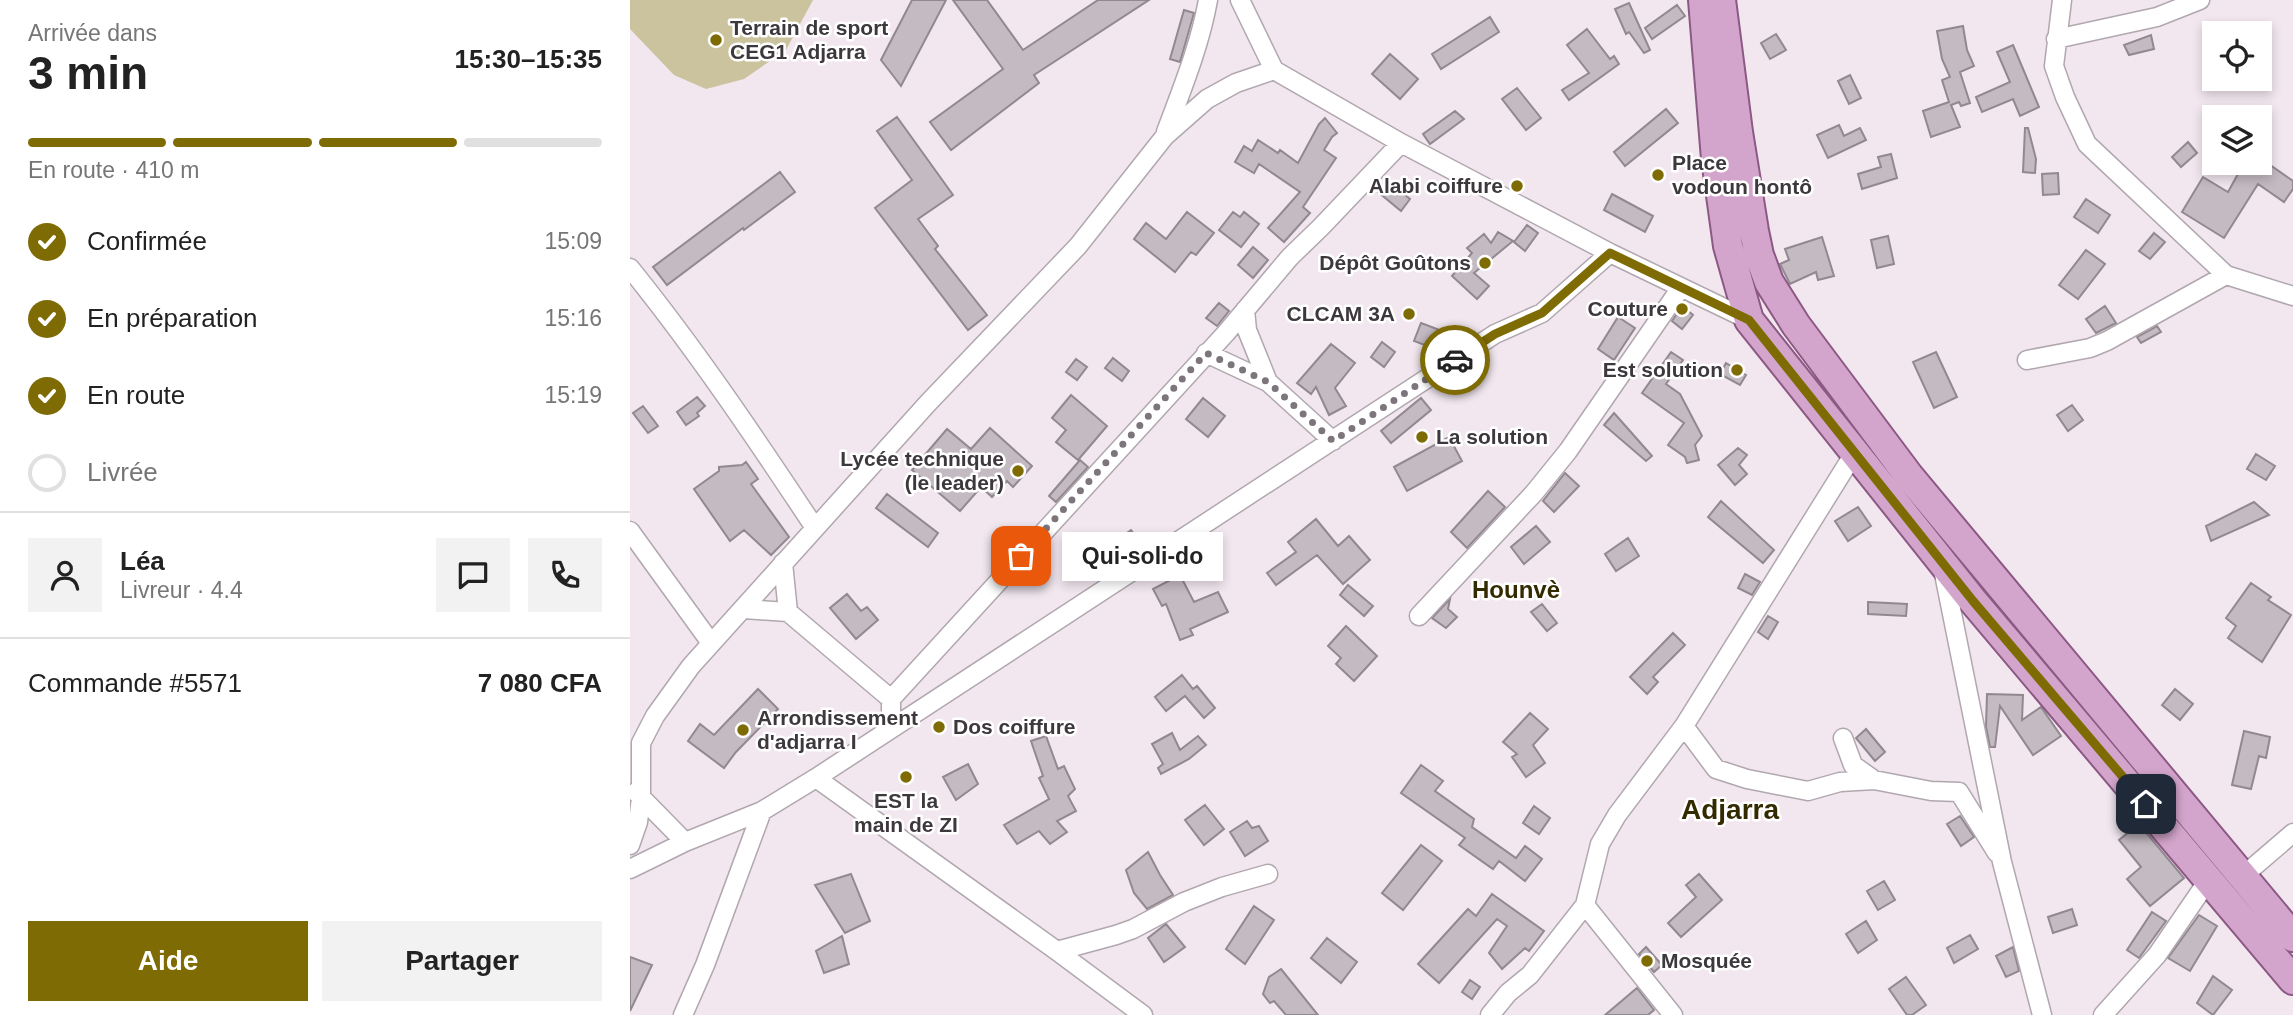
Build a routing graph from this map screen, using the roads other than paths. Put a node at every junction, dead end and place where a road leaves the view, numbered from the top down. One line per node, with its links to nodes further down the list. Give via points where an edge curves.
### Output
1 (1208, 0): 9 (street)
2 (1240, 0): 8 (street)
3 (1703, 0): 17 (main road, via 1728,246)
4 (1721, 0): 46 (main road, via 1754,231 1769,282 1909,476)
5 (2062, 0): 7 (street)
6 (2200, 0): 7 (street, via 2157,17)
7 (2056, 39): 13 (street, via 2054,66 2087,144)
8 (1274, 70): 9 (street, via 1207,99); 10 (street)
9 (1165, 136): 23 (street, via 1078,246)
10 (1401, 143): 11 (street); 16 (street)
11 (1610, 253): 14 (street); 21 (street, via 1542,313 1495,334)
12 (630, 268): 23 (street, via 738,411)
13 (2227, 275): 15 (street); 19 (street, via 2107,341)
14 (1681, 289): 17 (street); 29 (street, via 1568,451)
15 (2293, 296)
16 (1245, 310): 18 (street); 20 (street, via 1247,330)
17 (1749, 320): 22 (main road)
18 (1206, 353): 20 (street); 31 (street)
19 (2027, 360)
20 (1268, 382): 21 (street)
21 (1333, 441): 33 (street)
22 (1855, 452): 26 (main road); 32 (street)
23 (815, 528): 25 (street)
24 (630, 531): 30 (street)
25 (783, 563): 27 (street); 28 (street)
26 (1941, 563): 43 (street); 47 (main road)
27 (744, 609): 28 (street); 30 (street)
28 (788, 612): 31 (street)
29 (1419, 615)
30 (711, 643): 35 (street)
31 (891, 699): 33 (street)
32 (1684, 726): 37 (street, via 1716,769 1747,779 1808,791 1840,782); 48 (street, via 1616,814 1601,844)
33 (891, 728): 36 (street)
34 (1843, 738): 37 (street, via 1853,765)
35 (636, 744): 38 (street)
36 (816, 778): 39 (street); 50 (street)
37 (1874, 780): 43 (street, via 1931,792 1959,792)
38 (636, 791): 41 (street); 42 (street, via 638,822)
39 (762, 811): 41 (street); 52 (street)
40 (2293, 833): 46 (street)
41 (685, 842): 44 (street)
42 (630, 845)
43 (2002, 862): 56 (street)
44 (630, 869)
45 (1268, 874): 50 (street, via 1210,892 1116,935)
46 (2244, 875): 49 (main road)
47 (2209, 879): 51 (main road); 57 (street, via 2157,955)
48 (1585, 905): 54 (street, via 1530,975); 55 (street)
49 (2293, 937)
50 (1057, 951): 53 (street)
51 (2293, 980)
52 (683, 1015)
53 (1143, 1015)
54 (1490, 1015)
55 (1673, 1015)
56 (2042, 1015)
57 (2104, 1015)

